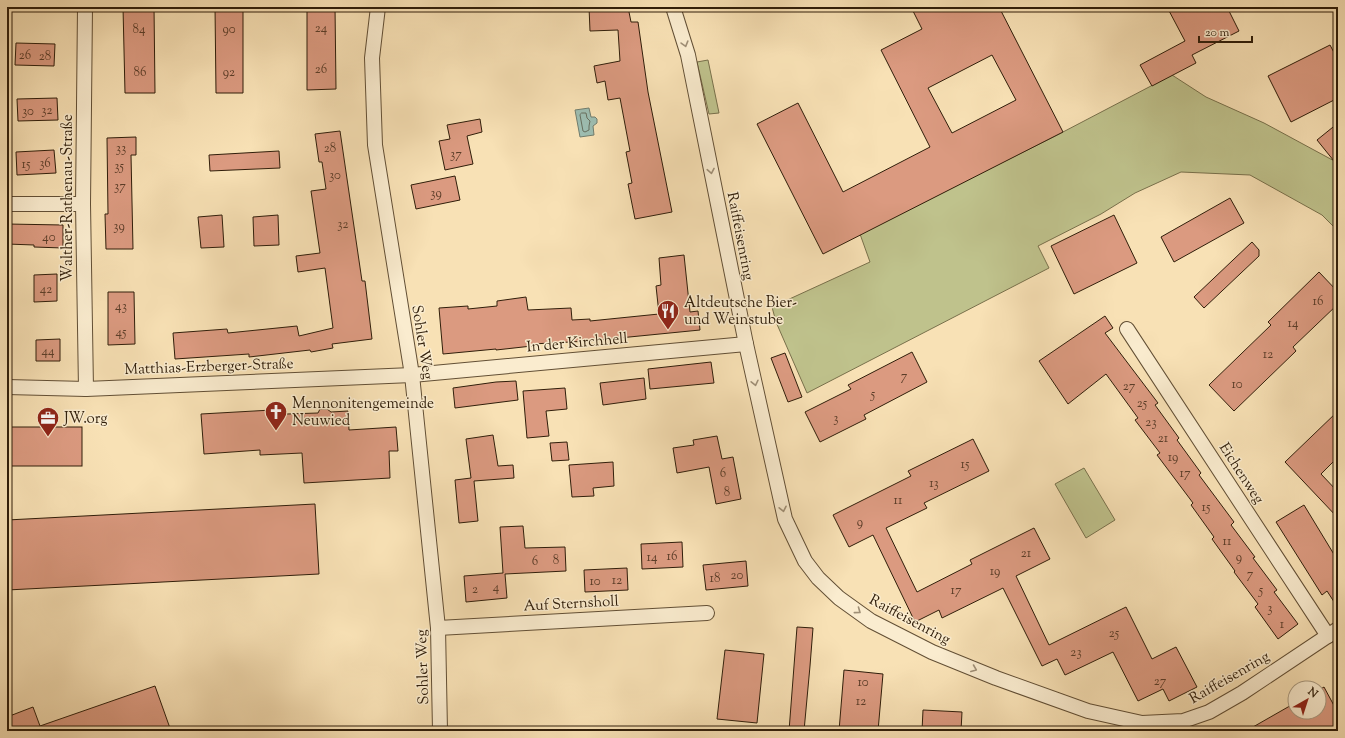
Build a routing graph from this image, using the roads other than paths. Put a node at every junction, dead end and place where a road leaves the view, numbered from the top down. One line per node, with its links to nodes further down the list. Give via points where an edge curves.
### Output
1 (85, 7): 5 (street, Walther-Rathenau-Straße)
2 (378, 7): 8 (street, Sohler Weg, via 372,58 375,145)
3 (673, 7): 7 (street, Raiffeisenring, one-way to 7, via 688,56)
4 (7, 204): 5 (street)
5 (83, 204): 10 (street, Walther-Rathenau-Straße)
6 (1127, 329): 13 (street, Eichenweg)
7 (746, 344): 8 (street, In der Kirchhell); 13 (street, Raiffeisenring, one-way to 13, via 785,519 805,561 839,598 871,621 928,650 1088,711 1142,723 1183,722 1209,712 1242,693)
8 (412, 375): 10 (street, Matthias-Erzberger-Straße); 12 (street, Sohler Weg)
9 (7, 386): 10 (street, Matthias-Erzberger-Straße)
10 (86, 389)
11 (707, 613): 12 (street, Auf Sternsholl)
12 (438, 628): 14 (street, Sohler Weg)
13 (1333, 632)
14 (440, 731)

